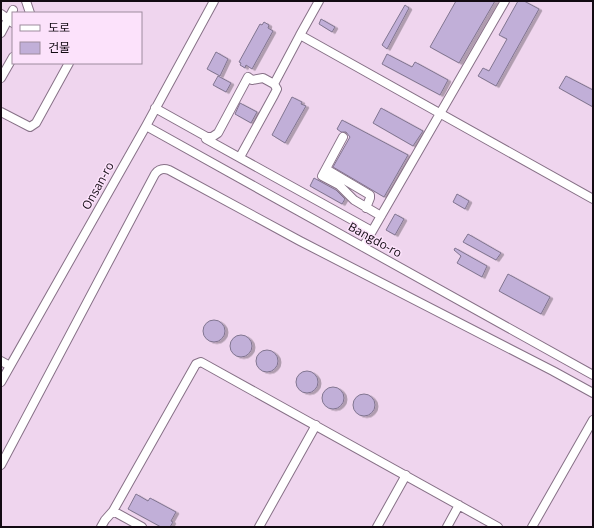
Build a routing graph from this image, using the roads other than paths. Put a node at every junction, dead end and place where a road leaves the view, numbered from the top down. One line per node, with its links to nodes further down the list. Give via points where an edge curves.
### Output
1 (26, 1): 5 (street)
2 (214, 1): 14 (street, Onsan-ro)
3 (319, 1): 9 (street)
4 (505, 1): 16 (street)
5 (30, 12)
6 (1, 14): 7 (street)
7 (10, 22): 8 (street)
8 (1, 33)
9 (300, 34): 13 (street); 16 (street)
10 (12, 59): 12 (street)
11 (68, 64): 15 (street, via 36,123 30,127 25,126)
12 (1, 77)
13 (274, 84): 18 (street, via 263,78 252,80 248,77 218,133); 20 (street, via 277,89)
14 (155, 108): 17 (street, Onsan-ro); 18 (street)
15 (1, 112)
16 (440, 113): 22 (street); 24 (street)
17 (146, 126): 26 (street, Bangdo-ro); 28 (street, Onsan-ro)
18 (207, 137): 20 (street, via 206,139)
19 (343, 137): 21 (street)
20 (240, 157): 25 (street)
21 (326, 169): 23 (street, via 322,176 339,185); 23 (street, via 370,195)
22 (593, 199)
23 (366, 208): 24 (street)
24 (381, 216): 25 (street)
25 (372, 231): 26 (street)
26 (363, 247): 29 (street, Bangdo-ro)
27 (1, 361): 28 (street)
28 (10, 366): 30 (street, Onsan-ro)
29 (593, 375)
30 (1, 382)
31 (593, 393): 34 (street, via 169,170 160,169 155,174)
32 (593, 420): 44 (street)
33 (316, 425): 35 (street); 37 (street, via 204,362 196,364); 40 (street)
34 (1, 465)
35 (406, 475): 36 (street); 41 (street)
36 (459, 505): 42 (street); 43 (street)
37 (113, 510): 38 (street); 39 (street)
38 (101, 527)
39 (142, 527)
40 (258, 527)
41 (377, 527)
42 (447, 527)
43 (498, 527)
44 (532, 527)

